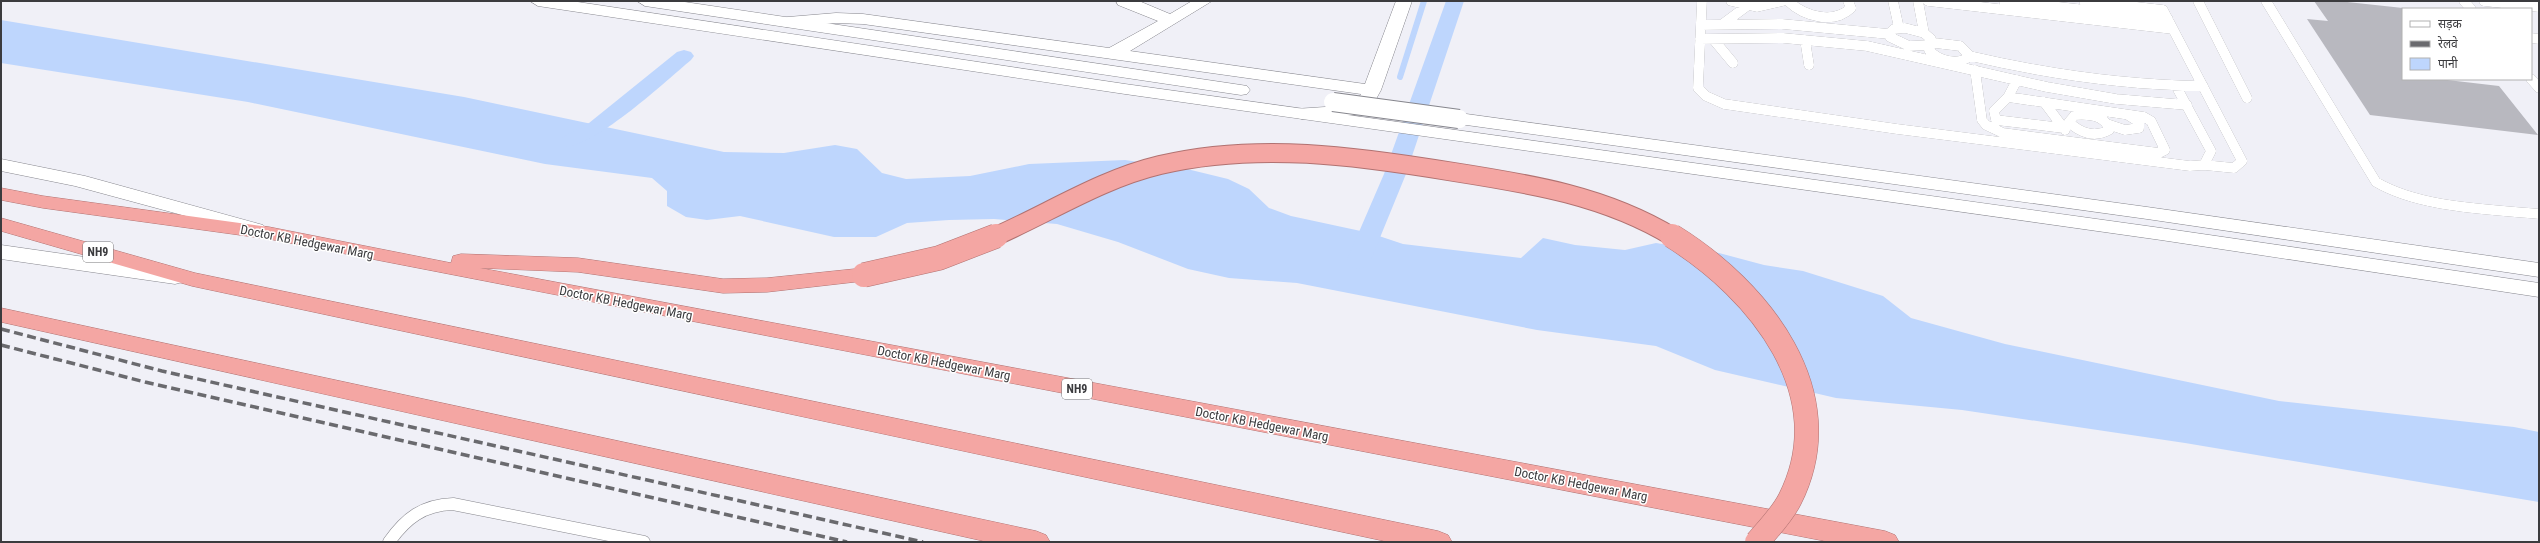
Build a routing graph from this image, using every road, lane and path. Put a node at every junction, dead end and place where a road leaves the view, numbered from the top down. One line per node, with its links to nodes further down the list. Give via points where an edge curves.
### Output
1 (538, 1): 51 (main road)
2 (645, 1): 23 (main road)
3 (1124, 1): 22 (main road)
4 (1204, 1): 22 (main road)
5 (1404, 1): 46 (main road)
6 (1702, 1): 25 (lane)
7 (1731, 1): 19 (lane)
8 (1783, 1): 19 (lane, via 1767,7)
9 (1788, 1): 10 (lane, via 1804,12 1824,16 1849,12 1851,8)
10 (1848, 1)
11 (1893, 1): 26 (lane)
12 (1918, 1): 28 (lane)
13 (1928, 1): 27 (lane)
14 (2004, 1): 21 (lane)
15 (2084, 1): 21 (lane, via 2163,10)
16 (2198, 1): 48 (lane)
17 (2266, 1): 58 (lane, via 2376,182 2383,188 2411,197)
18 (2484, 1): 20 (lane)
19 (1747, 6): 24 (lane)
20 (2539, 7)
21 (2168, 19): 27 (lane)
22 (1171, 20): 35 (main road)
23 (788, 22): 35 (main road, via 836,18 863,19); 63 (main road, bridge, via 1333,102 2155,214)
24 (1724, 24): 25 (lane); 29 (lane, via 1782,24)
25 (1701, 25): 30 (lane)
26 (1899, 28): 28 (lane); 29 (lane)
27 (2173, 29): 44 (lane)
28 (1924, 33): 33 (lane, via 1931,39)
29 (1889, 34): 34 (lane)
30 (1700, 39): 31 (lane); 56 (lane, via 1698,88 1705,95 1724,104 1897,129 2190,166)
31 (1713, 39): 32 (lane); 38 (lane)
32 (1805, 40): 34 (lane); 39 (lane)
33 (1930, 45): 34 (lane); 36 (lane, via 1940,42 1954,44 1966,49); 37 (lane, via 1928,47 1931,53)
34 (1905, 49): 37 (lane)
35 (1110, 55): 46 (main road)
36 (1970, 56): 37 (lane, via 1959,61); 43 (lane, via 2059,75 2133,84)
37 (1945, 61): 40 (lane)
38 (1733, 63)
39 (1809, 65)
40 (1975, 70): 41 (lane); 52 (lane, via 1982,120 1994,130 2159,153 2165,150 2149,119)
41 (2017, 80): 47 (lane); 50 (lane, via 2116,99)
42 (2532, 80): 45 (lane)
43 (2176, 86): 44 (lane); 50 (lane)
44 (2203, 86): 56 (lane, via 2242,161 2234,168)
45 (2539, 88)
46 (1372, 90): 51 (main road, via 1361,110 1357,112)
47 (2008, 97): 49 (lane); 53 (lane, via 1994,111 1996,120)
48 (2247, 98)
49 (2044, 102): 52 (lane); 53 (lane)
50 (2187, 105): 56 (lane, via 2211,151 2210,158)
51 (1302, 113): 65 (main road)
52 (2118, 113): 52 (lane, via 2104,114 2105,122 2125,130 2139,128 2139,122 2135,119)
53 (2063, 128): 54 (lane)
54 (2078, 137)
55 (1, 165): 60 (main road, via 78,180)
56 (2204, 165)
57 (1, 194): 60 (highway, Doctor KB Hedgewar Marg)
58 (2539, 214)
59 (2, 224): 64 (highway, NH9)
60 (269, 233): 62 (highway, Doctor KB Hedgewar Marg / NH9)
61 (1, 252): 64 (main road)
62 (390, 258): 72 (highway, bridge, via 578,265 684,282 723,286 767,285 864,275 910,266 978,245 1106,182 1132,172 1217,154 1288,150 1350,155 1512,181 1553,190 1637,217 1663,232 1729,280 1769,323 1797,373 1802,398 1805,443 1802,468 1791,498 1781,516); 73 (highway, Doctor KB Hedgewar Marg / NH9)
63 (2539, 270)
64 (192, 279): 67 (highway, NH9)
65 (2539, 290)
66 (1, 315): 70 (highway)
67 (1390, 538): 71 (highway, NH9)
68 (388, 542): 69 (lane, via 410,516 436,504 453,504)
69 (644, 542)
70 (1036, 542)
71 (1438, 542)
72 (1757, 542)
73 (1886, 542)

